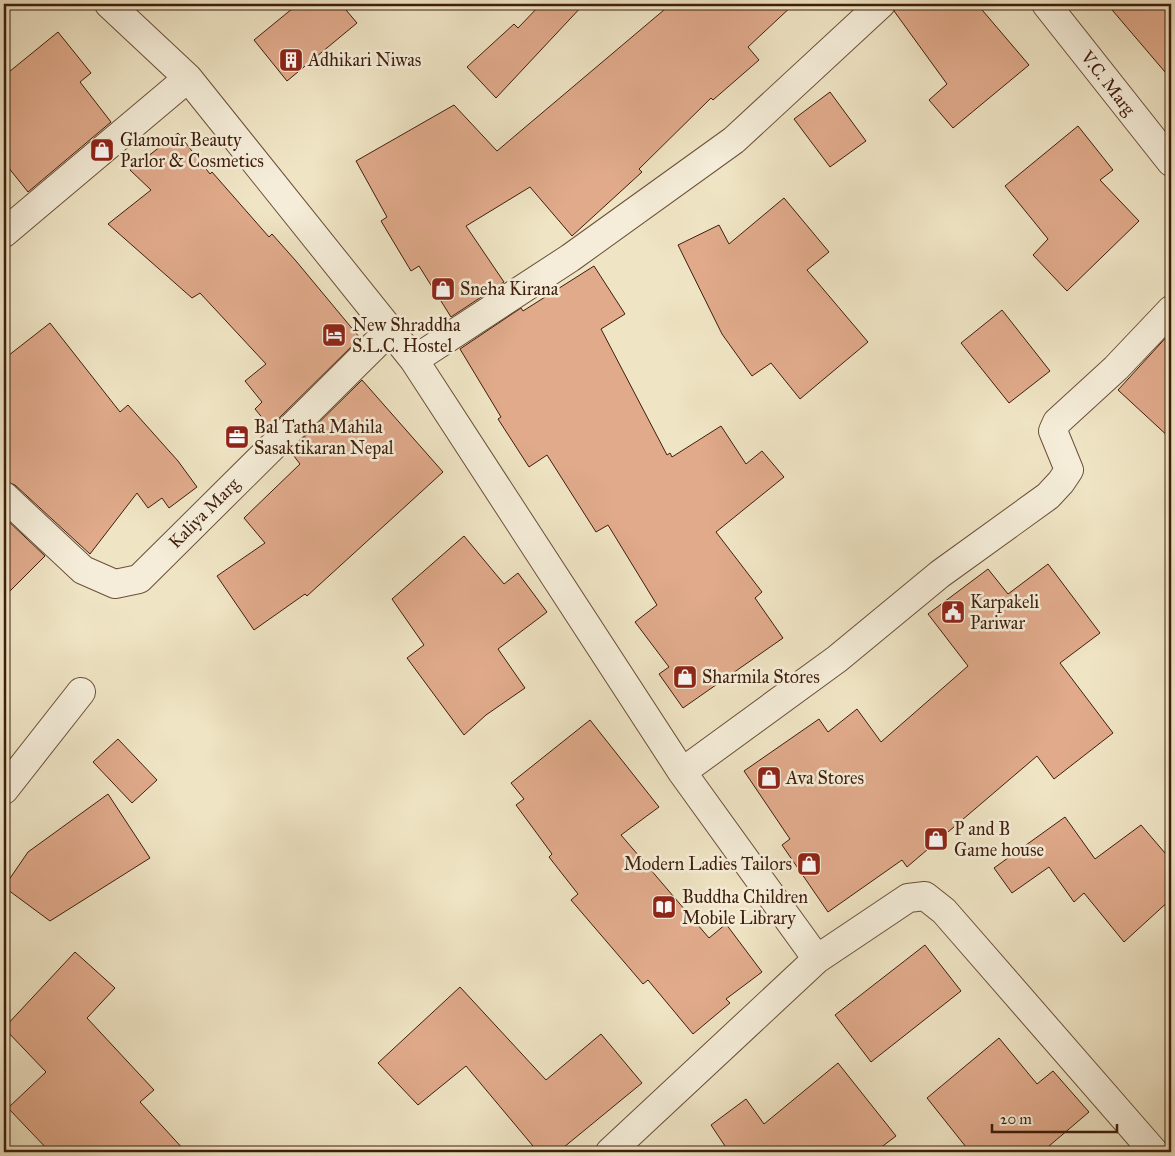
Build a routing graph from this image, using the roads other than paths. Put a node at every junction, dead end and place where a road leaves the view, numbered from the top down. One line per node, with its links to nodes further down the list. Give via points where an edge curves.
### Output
1 (110, 4): 4 (street)
2 (881, 4): 9 (street, via 734,140 570,258)
3 (1046, 4): 5 (street, V.C. Marg)
4 (188, 78): 6 (street); 8 (street)
5 (1171, 162)
6 (4, 233)
7 (1171, 310): 12 (street, via 1116,368 1057,422 1053,431 1069,470 1048,496 940,574 837,659)
8 (389, 331): 9 (street); 10 (street, Kaliya Marg, via 138,579 116,584 83,570)
9 (414, 360): 12 (street)
10 (4, 496)
11 (81, 692): 13 (street)
12 (682, 772): 14 (street)
13 (4, 790)
14 (817, 959): 15 (street); 16 (street, via 908,898 925,896 944,911)
15 (610, 1152)
16 (1154, 1152)

